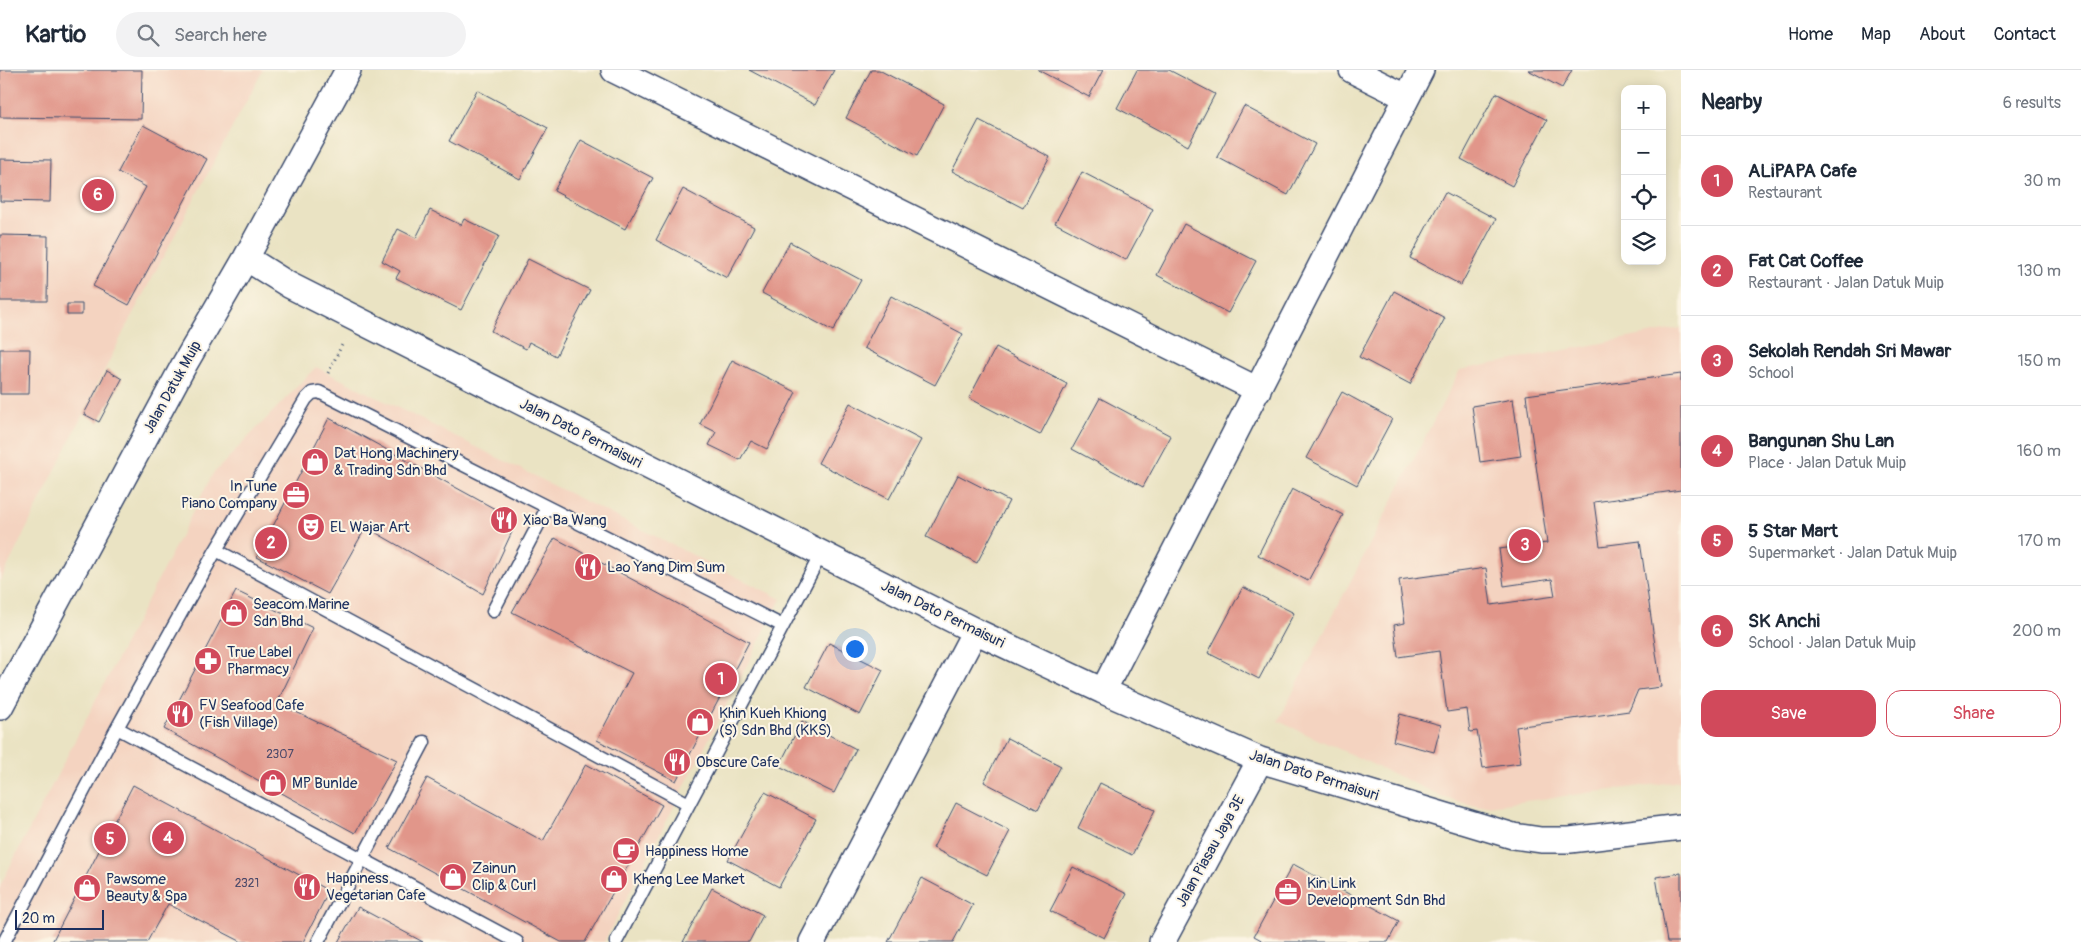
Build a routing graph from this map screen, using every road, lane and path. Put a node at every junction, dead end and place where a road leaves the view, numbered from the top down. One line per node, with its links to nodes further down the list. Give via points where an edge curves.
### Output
1 (348, 70): 6 (street, Jalan Datuk Muip)
2 (614, 70): 8 (street)
3 (1352, 70): 5 (street)
4 (1420, 70): 5 (street)
5 (1406, 97): 8 (street)
6 (246, 258): 7 (street, Jalan Dato Permaisuri, via 289,285); 17 (street, Jalan Datuk Muip, via 184,365)
7 (355, 318): 9 (path); 12 (street, Jalan Dato Permaisuri)
8 (1258, 390): 16 (street)
9 (319, 392): 10 (lane); 11 (lane, via 306,399)
10 (547, 508): 13 (lane); 14 (lane)
11 (216, 550): 18 (lane); 21 (lane)
12 (821, 554): 14 (lane); 15 (street, Jalan Dato Permaisuri)
13 (492, 611)
14 (783, 626): 21 (lane)
15 (975, 631): 16 (street, Jalan Dato Permaisuri); 28 (street)
16 (1103, 691): 20 (street, Jalan Dato Permaisuri)
17 (0, 707)
18 (117, 728): 23 (lane); 24 (lane)
19 (424, 742): 23 (lane)
20 (1260, 760): 22 (street, Jalan Dato Permaisuri, via 1513,836 1570,840); 29 (street, Jalan Piasau Jaya 3E)
21 (689, 804): 27 (lane)
22 (1681, 827)
23 (361, 858): 25 (lane); 26 (lane)
24 (4, 942)
25 (318, 942)
26 (517, 942)
27 (616, 942)
28 (812, 942)
29 (1161, 942)

